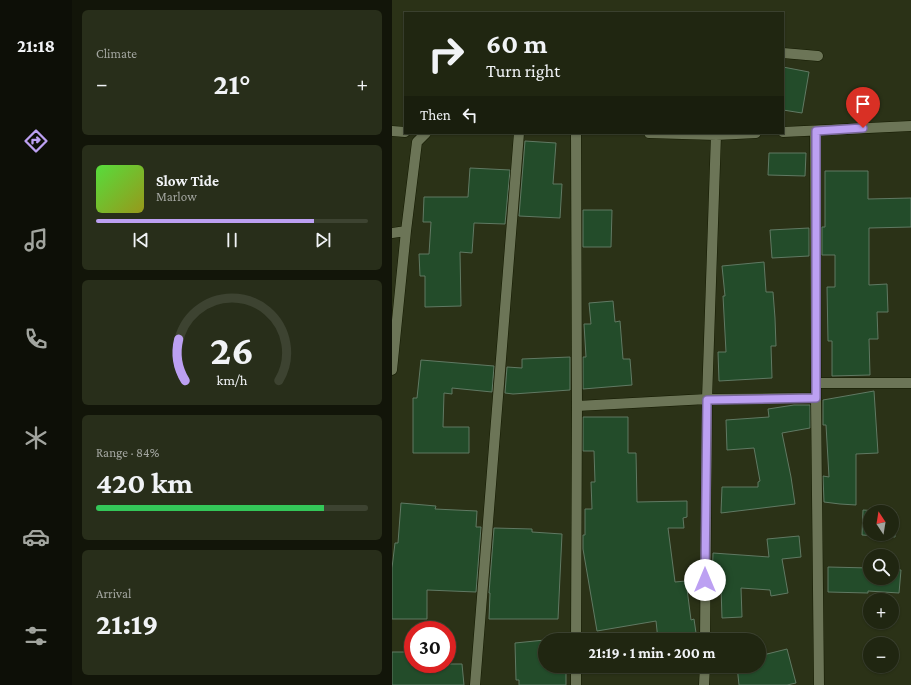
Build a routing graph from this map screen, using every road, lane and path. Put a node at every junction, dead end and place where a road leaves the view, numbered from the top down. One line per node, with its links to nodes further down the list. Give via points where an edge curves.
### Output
1 (784, 53): 2 (street)
2 (818, 56)
3 (911, 126): 5 (street)
4 (392, 131): 6 (street)
5 (816, 131): 7 (street); 15 (street)
6 (404, 132)
7 (784, 132)
8 (424, 134): 12 (street, via 417,142)
9 (519, 134): 24 (street)
10 (576, 134): 19 (street)
11 (716, 134): 18 (street)
12 (406, 231): 13 (street); 14 (street)
13 (392, 233)
14 (392, 370)
15 (816, 383): 16 (street); 17 (street)
16 (911, 383)
17 (816, 398): 18 (street); 27 (street)
18 (707, 400): 19 (street); 21 (street)
19 (577, 406): 20 (street)
20 (576, 633)
21 (705, 633)
22 (576, 673): 25 (street)
23 (705, 673): 26 (street)
24 (475, 685)
25 (576, 685)
26 (704, 685)
27 (819, 685)

